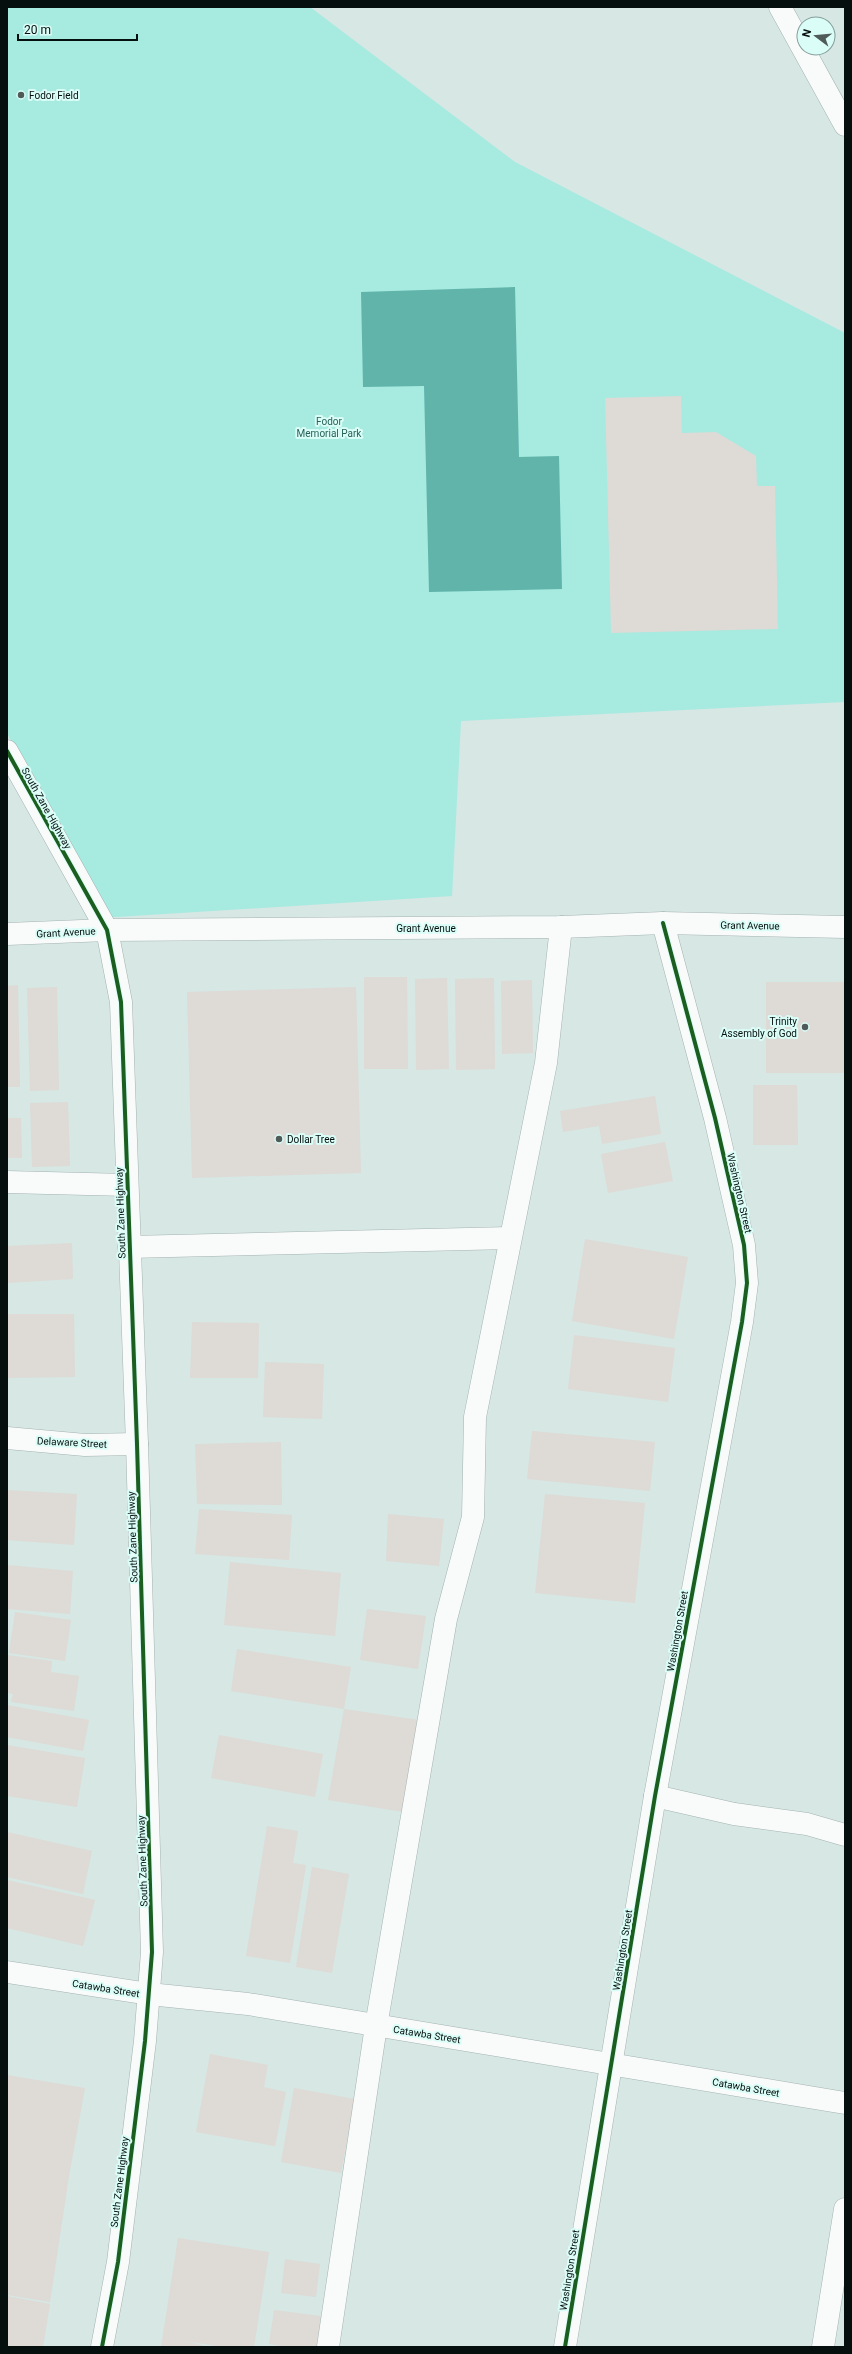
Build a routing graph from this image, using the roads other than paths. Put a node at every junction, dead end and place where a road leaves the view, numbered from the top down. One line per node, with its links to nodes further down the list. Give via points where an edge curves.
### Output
1 (780, 7): 2 (street)
2 (845, 126)
3 (7, 751): 7 (street, South Zane Highway)
4 (663, 923): 5 (street, Grant Avenue); 6 (street, Grant Avenue); 15 (street, Washington Street, via 715,1118 744,1246 747,1283)
5 (561, 927): 7 (street, Grant Avenue); 11 (street, via 546,1063)
6 (845, 927)
7 (107, 930): 8 (street, Grant Avenue); 10 (street, South Zane Highway, via 121,1002)
8 (7, 934)
9 (7, 1182): 10 (street)
10 (127, 1185): 12 (street, South Zane Highway)
11 (510, 1238): 12 (street); 19 (street, via 475,1417 473,1517 446,1620)
12 (129, 1247): 14 (street, South Zane Highway)
13 (7, 1438): 14 (street, Delaware Street, via 85,1445)
14 (137, 1444): 18 (street, South Zane Highway, via 152,1952)
15 (655, 1796): 16 (street, via 734,1814 807,1824); 20 (street, Washington Street)
16 (845, 1835)
17 (7, 1972): 18 (street, Catawba Street)
18 (149, 1994): 19 (street, Catawba Street, via 248,2004); 23 (street, South Zane Highway, via 118,2262)
19 (376, 2026): 20 (street, Catawba Street); 24 (street)
20 (611, 2064): 21 (street, Catawba Street); 25 (street, Washington Street)
21 (845, 2104)
22 (845, 2209): 26 (street)
23 (102, 2347)
24 (328, 2347)
25 (565, 2347)
26 (823, 2347)

